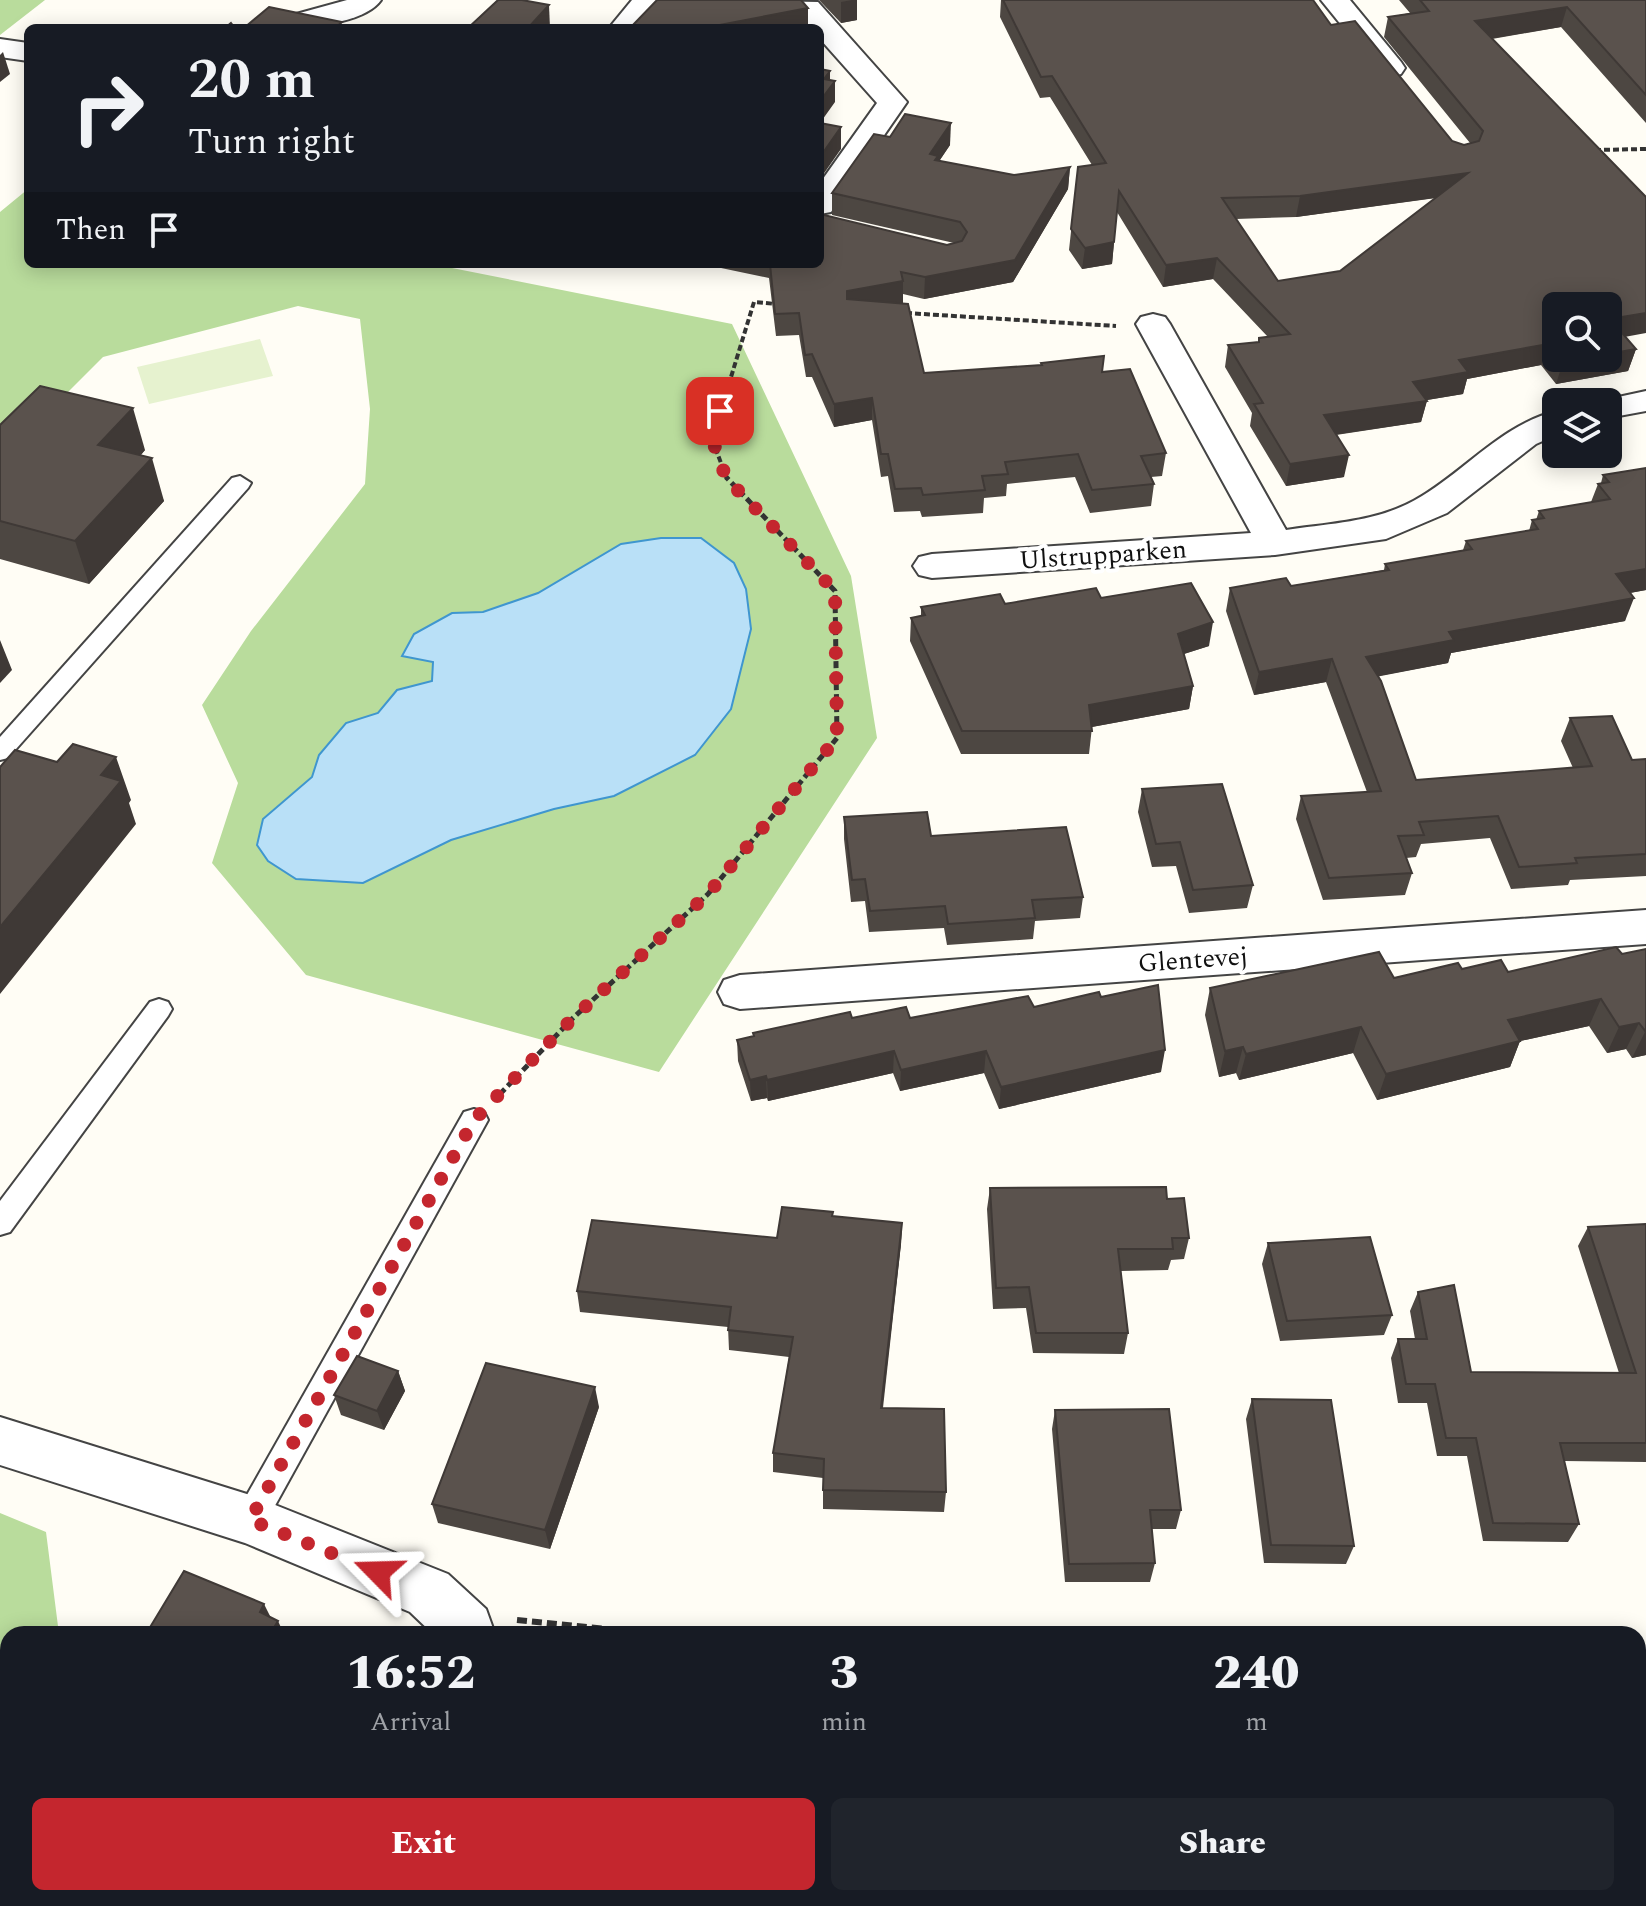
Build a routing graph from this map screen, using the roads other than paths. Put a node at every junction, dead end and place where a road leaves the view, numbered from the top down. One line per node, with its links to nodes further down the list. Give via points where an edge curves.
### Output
1 (367, 0): 5 (street)
2 (647, 0): 6 (street)
3 (729, 0): 7 (street, via 808,8)
4 (1335, 0): 11 (street)
5 (292, 24)
6 (626, 24)
7 (822, 24)
8 (824, 26): 12 (street, via 892,102)
9 (0, 48): 10 (street)
10 (24, 51)
11 (1413, 95)
12 (825, 219)
13 (1154, 326): 18 (street)
14 (1646, 401): 15 (street)
15 (1622, 405)
16 (1542, 428): 18 (street, Ulstrupparken, via 1524,436 1434,505 1386,527)
17 (240, 483): 20 (lane)
18 (1275, 543): 19 (street, Ulstrupparken)
19 (932, 566)
20 (0, 752)
21 (1646, 927): 22 (street, Glentevej)
22 (740, 992)
23 (159, 1009): 25 (lane)
24 (474, 1120): 27 (lane)
25 (0, 1223)
26 (0, 1441): 27 (street)
27 (250, 1520): 28 (street, via 429,1593)
28 (461, 1626)

